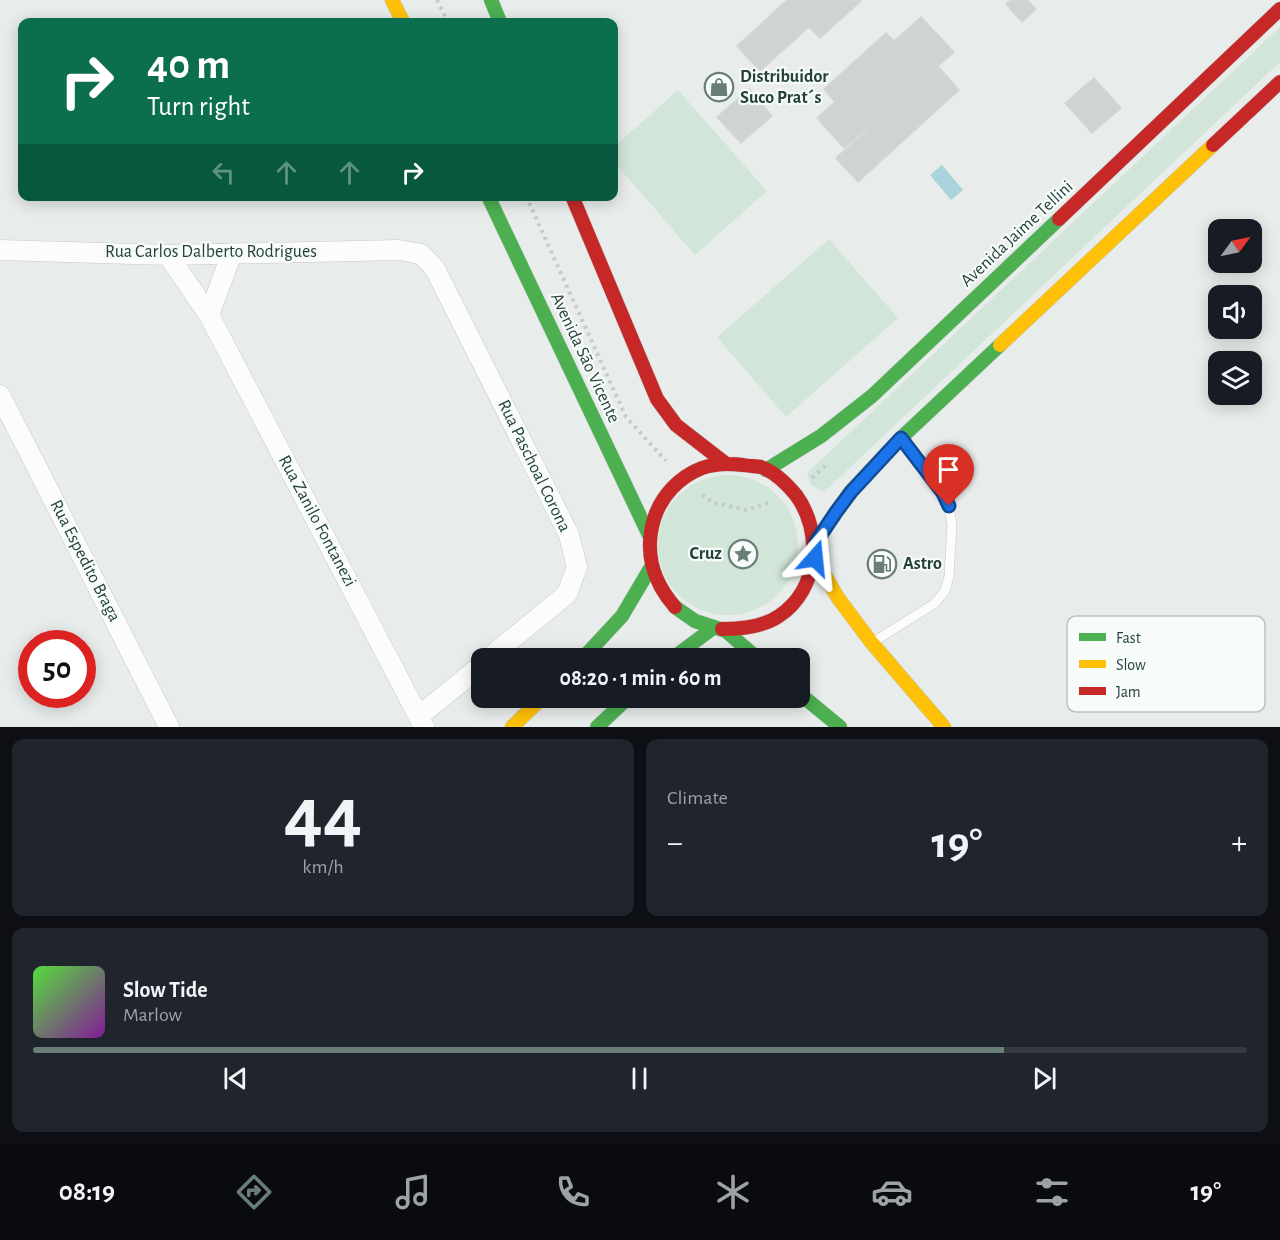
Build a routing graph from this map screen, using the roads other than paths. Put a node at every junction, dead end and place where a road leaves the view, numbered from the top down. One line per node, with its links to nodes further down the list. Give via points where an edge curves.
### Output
1 (392, 0): 4 (main road)
2 (491, 0): 5 (main road)
3 (1280, 9): 17 (main road, Avenida Jaime Tellini, via 872,396 828,433)
4 (401, 18)
5 (498, 18)
6 (1280, 82): 15 (main road)
7 (490, 201): 18 (main road, Avenida São Vicente)
8 (574, 201): 16 (main road, via 657,399 676,425)
9 (0, 250): 12 (street, Rua Carlos Dalberto Rodrigues)
10 (232, 253): 11 (street, Rua Carlos Dalberto Rodrigues, via 399,250); 12 (street, Rua Carlos Dalberto Rodrigues); 13 (street)
11 (421, 254): 24 (street, Rua Paschoal Corona, via 435,269 569,535 578,567 567,594)
12 (168, 255): 13 (street, Rua Zanilo Fontanezi)
13 (209, 315): 32 (street, Rua Zanilo Fontanezi)
14 (0, 395): 33 (street, Rua Espedito Braga)
15 (901, 438): 19 (main road, via 851,492); 23 (lane, via 949,506 949,577 945,591 934,604)
16 (725, 463): 17 (main road); 18 (main road, via 702,468 666,494)
17 (766, 470): 19 (main road, via 796,493 810,516)
18 (649, 535): 21 (main road)
19 (816, 542): 20 (main road)
20 (815, 558): 22 (main road, via 799,598 783,613 764,624); 23 (main road, via 838,598)
21 (651, 567): 22 (main road, via 674,606 692,620); 25 (main road, via 613,630)
22 (718, 629): 26 (main road); 27 (main road)
23 (872, 642): 37 (main road)
24 (501, 648)
25 (594, 648)
26 (688, 648)
27 (744, 648)
28 (471, 675): 32 (street)
29 (810, 702): 36 (main road)
30 (532, 708): 34 (main road)
31 (617, 708): 35 (main road)
32 (422, 722)
33 (169, 727)
34 (512, 727)
35 (597, 727)
36 (840, 727)
37 (944, 727)

